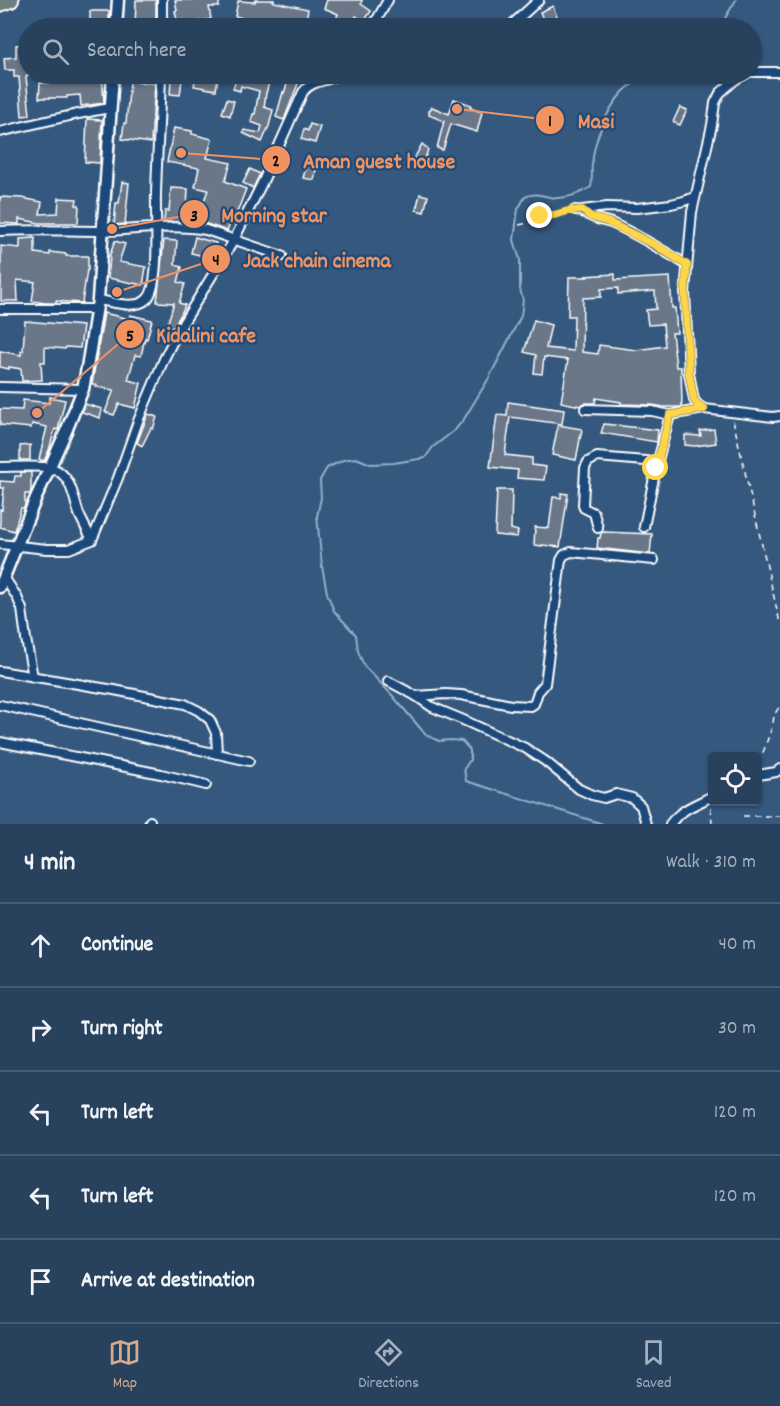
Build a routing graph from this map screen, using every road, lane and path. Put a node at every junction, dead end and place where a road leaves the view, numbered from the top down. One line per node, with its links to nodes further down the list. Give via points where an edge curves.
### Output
1 (11, 0): 6 (highway)
2 (118, 0): 7 (street)
3 (162, 0): 8 (street)
4 (388, 0): 9 (street)
5 (539, 0): 10 (street)
6 (0, 4)
7 (117, 18)
8 (162, 18)
9 (378, 18)
10 (519, 18)
11 (762, 72): 12 (street)
12 (780, 72)
13 (112, 84): 17 (street)
14 (161, 84): 22 (street)
15 (311, 84): 25 (street, via 303,92)
16 (730, 84): 19 (street, via 715,103)
17 (111, 108): 18 (street); 24 (street)
18 (0, 132)
19 (695, 197): 20 (street, via 645,207); 27 (street)
20 (579, 210): 21 (path, via 540,216); 27 (street, via 657,246)
21 (519, 225)
22 (156, 229): 24 (street); 25 (street, via 193,228); 28 (street, via 150,296 141,303)
23 (0, 231): 24 (street)
24 (103, 231): 28 (street)
25 (234, 240): 26 (street); 42 (street, via 164,359)
26 (282, 256)
27 (687, 265): 33 (street, via 689,373 694,400)
28 (97, 304): 29 (street); 31 (street)
29 (0, 309)
30 (0, 387): 31 (street)
31 (83, 388): 39 (street)
32 (585, 408): 35 (street)
33 (704, 409): 34 (street); 35 (street)
34 (731, 413): 36 (street); 47 (path)
35 (670, 415): 37 (street)
36 (780, 416)
37 (657, 462): 40 (street); 41 (street, via 597,457 588,462 583,505 594,513)
38 (0, 467): 39 (street)
39 (50, 467): 42 (street, via 66,477); 44 (street)
40 (644, 527)
41 (598, 528)
42 (92, 540): 44 (street, via 69,549)
43 (0, 544): 44 (street)
44 (16, 545): 46 (street)
45 (654, 560): 51 (street, via 571,552 564,555 545,684 531,706 461,695)
46 (2, 582): 49 (street, via 17,597 22,609)
47 (780, 623)
48 (0, 671): 49 (street)
49 (33, 677): 55 (street, via 185,704 210,720 216,734)
50 (388, 681): 51 (street)
51 (416, 696): 65 (street, via 432,707 525,748 579,789 604,798 615,794 632,798 640,806)
52 (0, 705): 55 (street)
53 (780, 706): 56 (path)
54 (0, 742): 60 (street)
55 (217, 754): 57 (street)
56 (762, 754)
57 (249, 761)
58 (780, 769): 59 (street)
59 (762, 774)
60 (206, 785)
61 (708, 798): 66 (street, via 695,803)
62 (712, 806): 67 (path)
63 (743, 816): 64 (path)
64 (780, 816)
65 (646, 824)
66 (670, 824)
67 (712, 824)

